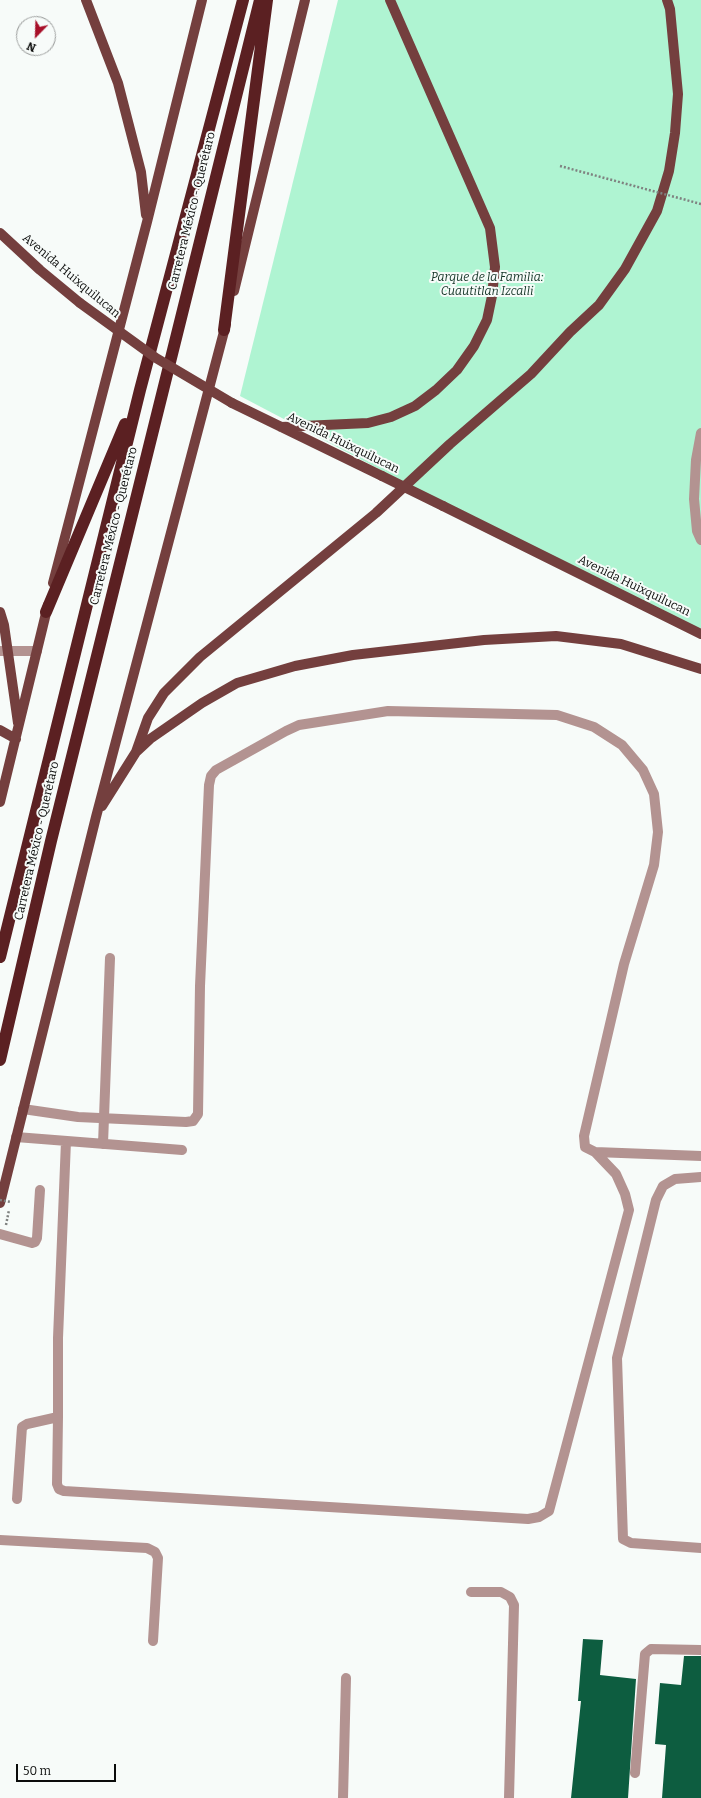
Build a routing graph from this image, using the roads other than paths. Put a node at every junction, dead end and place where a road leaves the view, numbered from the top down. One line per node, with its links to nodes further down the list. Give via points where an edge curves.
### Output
1 (86, 0): 9 (main road, via 118,83 141,172)
2 (202, 0): 9 (main road)
3 (243, 0): 12 (highway, Carretera México - Querétaro)
4 (260, 0): 30 (highway, Carretera México - Querétaro, via 51,841)
5 (267, 0): 11 (highway)
6 (305, 0): 11 (main road)
7 (390, 0): 13 (main road, via 490,228 495,267 487,320 474,346 457,370 415,406 391,417 368,423)
8 (667, 0): 25 (main road, via 678,94 675,133 669,170 657,211 625,270 599,305 531,374 376,513 200,658 169,688 148,718)
9 (147, 222): 17 (main road)
10 (0, 233): 13 (main road, Avenida Huixquilucan, bridge, via 80,303 156,358 232,403)
11 (224, 330): 27 (main road)
12 (140, 390): 17 (highway); 28 (highway, Carretera México - Querétaro)
13 (281, 427): 18 (main road, Avenida Huixquilucan, bridge)
14 (701, 433): 15 (street, via 696,460 694,499 697,530)
15 (701, 540)
16 (0, 612): 19 (main road, via 4,624)
17 (46, 612): 20 (main road)
18 (701, 634)
19 (4, 651): 20 (street); 22 (main road)
20 (37, 651): 22 (main road)
21 (701, 668): 25 (main road, via 621,644 556,636 484,640 353,655 295,666 237,684 202,703 150,739)
22 (18, 728): 24 (main road)
23 (0, 730): 24 (main road)
24 (16, 739): 26 (main road)
25 (136, 752): 27 (main road)
26 (0, 802)
27 (96, 816): 31 (main road)
28 (0, 957)
29 (110, 958): 32 (street)
30 (0, 1060)
31 (24, 1109): 32 (street); 33 (main road)
32 (104, 1119): 35 (street); 37 (street, via 186,1122 193,1121 198,1114 200,986 209,785 216,770 286,731 307,724 388,711 557,716 594,726 622,745 642,770 654,794 658,832 654,865 624,964 584,1136 586,1147)
33 (16, 1137): 34 (street); 41 (main road)
34 (66, 1141): 35 (street); 43 (street, via 58,1338)
35 (103, 1144): 36 (street)
36 (182, 1150)
37 (595, 1152): 38 (street); 43 (street, via 616,1174 629,1210 549,1511 539,1517 528,1519 64,1491 58,1489 57,1484)
38 (701, 1156)
39 (701, 1177): 46 (street, via 675,1179 663,1186 656,1200 617,1358 622,1539 631,1543)
40 (40, 1190): 42 (street, via 35,1242)
41 (0, 1204)
42 (0, 1234)
43 (58, 1417): 44 (street, via 22,1427)
44 (17, 1499)
45 (0, 1540): 48 (street, via 147,1548 155,1552 158,1558)
46 (701, 1548)
47 (471, 1592): 53 (street, via 500,1592 510,1596 514,1605)
48 (153, 1641)
49 (701, 1650): 51 (street, via 651,1649 645,1654)
50 (346, 1678): 52 (street)
51 (635, 1773)
52 (343, 1798)
53 (509, 1798)

